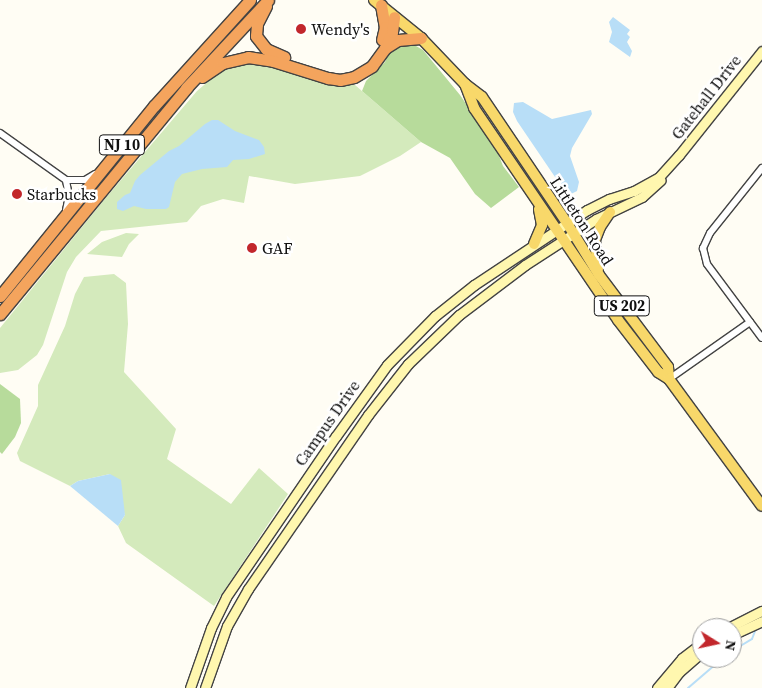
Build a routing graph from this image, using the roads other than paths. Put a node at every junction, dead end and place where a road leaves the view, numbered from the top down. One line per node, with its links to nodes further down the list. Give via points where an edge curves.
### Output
1 (250, 0): 12 (highway, NJ 10, via 193,61)
2 (269, 0): 3 (highway, via 256,28 256,36 262,46 297,61 340,73 360,66 382,40 385,27); 9 (highway, NJ 10)
3 (378, 3): 4 (main road, Littleton Road / US 202)
4 (394, 17): 5 (main road, Littleton Road / US 202); 6 (highway)
5 (421, 38): 6 (highway, via 398,40); 8 (main road, Littleton Road / US 202)
6 (385, 48): 9 (highway, via 366,71 347,79 328,78 272,60 248,57 216,67)
7 (762, 51): 11 (street, Gatehall Drive)
8 (465, 84): 15 (main road, Littleton Road / US 202, via 474,108); 18 (main road, Littleton Road / US 202, via 482,97)
9 (186, 88): 25 (highway, NJ 10)
10 (0, 133): 14 (street)
11 (674, 161): 16 (street, Gatehall Drive, via 649,192); 18 (street, Gatehall Drive, via 646,185 597,204)
12 (104, 167): 14 (street, via 85,180); 17 (highway, NJ 10)
13 (761, 173): 26 (street, via 710,233 703,248 707,264)
14 (66, 180): 17 (street, via 69,196)
15 (535, 199): 19 (main road, Littleton Road / US 202); 22 (main road, via 542,225)
16 (610, 212): 20 (street, Gatehall Drive); 23 (main road, via 595,240)
17 (64, 217): 24 (highway, NJ 10)
18 (567, 223): 19 (street, Gatehall Drive); 20 (main road, Littleton Road / US 202)
19 (556, 230): 21 (main road, Littleton Road / US 202); 22 (street, Campus Drive)
20 (573, 234): 21 (street, Gatehall Drive); 23 (main road, Littleton Road / US 202)
21 (562, 240): 28 (main road, Littleton Road / US 202, via 658,372); 37 (street, Campus Drive, via 459,315 390,384 236,609)
22 (534, 244): 36 (street, Campus Drive, via 436,316 376,379 226,597)
23 (599, 275): 28 (main road, Littleton Road / US 202, via 668,367)
24 (0, 296)
25 (0, 314)
26 (750, 322): 27 (street); 28 (street)
27 (762, 338)
28 (669, 379): 29 (main road, Littleton Road / US 202)
29 (762, 506)
30 (762, 611): 31 (street)
31 (742, 621)
32 (762, 621): 33 (street)
33 (742, 630)
34 (692, 650): 38 (street)
35 (692, 660): 39 (street, via 678,672)
36 (190, 688)
37 (205, 688)
38 (658, 688)
39 (667, 688)

